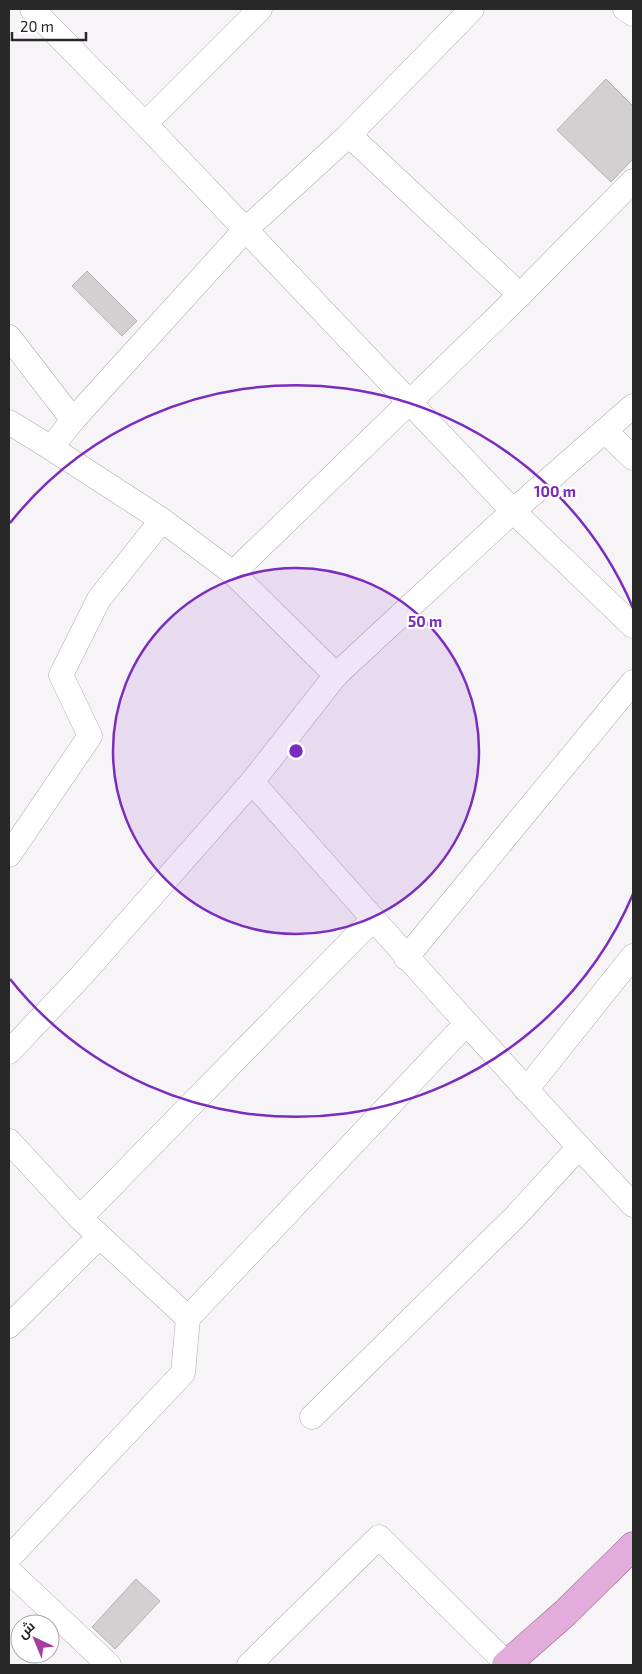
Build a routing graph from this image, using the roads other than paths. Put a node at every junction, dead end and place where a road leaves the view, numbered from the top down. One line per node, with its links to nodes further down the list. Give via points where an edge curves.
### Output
1 (32, 9): 6 (street)
2 (472, 9): 7 (street)
3 (625, 9): 5 (street)
4 (246, 13): 6 (street)
5 (633, 14)
6 (145, 124): 9 (street)
7 (349, 135): 9 (street); 10 (street)
8 (633, 181): 10 (street)
9 (245, 230): 12 (street); 14 (street)
10 (520, 295): 12 (street)
11 (9, 337): 14 (street)
12 (408, 402): 19 (street); 21 (street)
13 (633, 406): 16 (street)
14 (73, 420): 17 (street)
15 (9, 422): 17 (street)
16 (605, 431): 18 (street); 19 (street)
17 (51, 448): 20 (street)
18 (633, 458)
19 (513, 511): 22 (street); 23 (street)
20 (162, 520): 21 (street); 26 (street, via 99,598 61,675 90,736)
21 (233, 573): 23 (street)
22 (633, 626)
23 (336, 675): 25 (street)
24 (633, 682): 29 (street)
25 (252, 782): 27 (street); 31 (street, via 82,975)
26 (9, 855)
27 (373, 919): 29 (street); 36 (street)
28 (633, 956): 32 (street)
29 (406, 958): 30 (street)
30 (466, 1024): 32 (street); 38 (street)
31 (9, 1052)
32 (526, 1090): 34 (street)
33 (9, 1141): 36 (street)
34 (579, 1147): 35 (street); 40 (street, via 515,1216)
35 (633, 1205)
36 (80, 1218): 37 (street)
37 (99, 1236): 38 (street); 39 (street)
38 (188, 1318): 42 (street, via 183,1373)
39 (9, 1326)
40 (312, 1417)
41 (633, 1546): 46 (main road, via 565,1614)
42 (9, 1558)
43 (9, 1571): 44 (street)
44 (109, 1665)
45 (249, 1665): 46 (street, via 379,1537)
46 (506, 1665)

